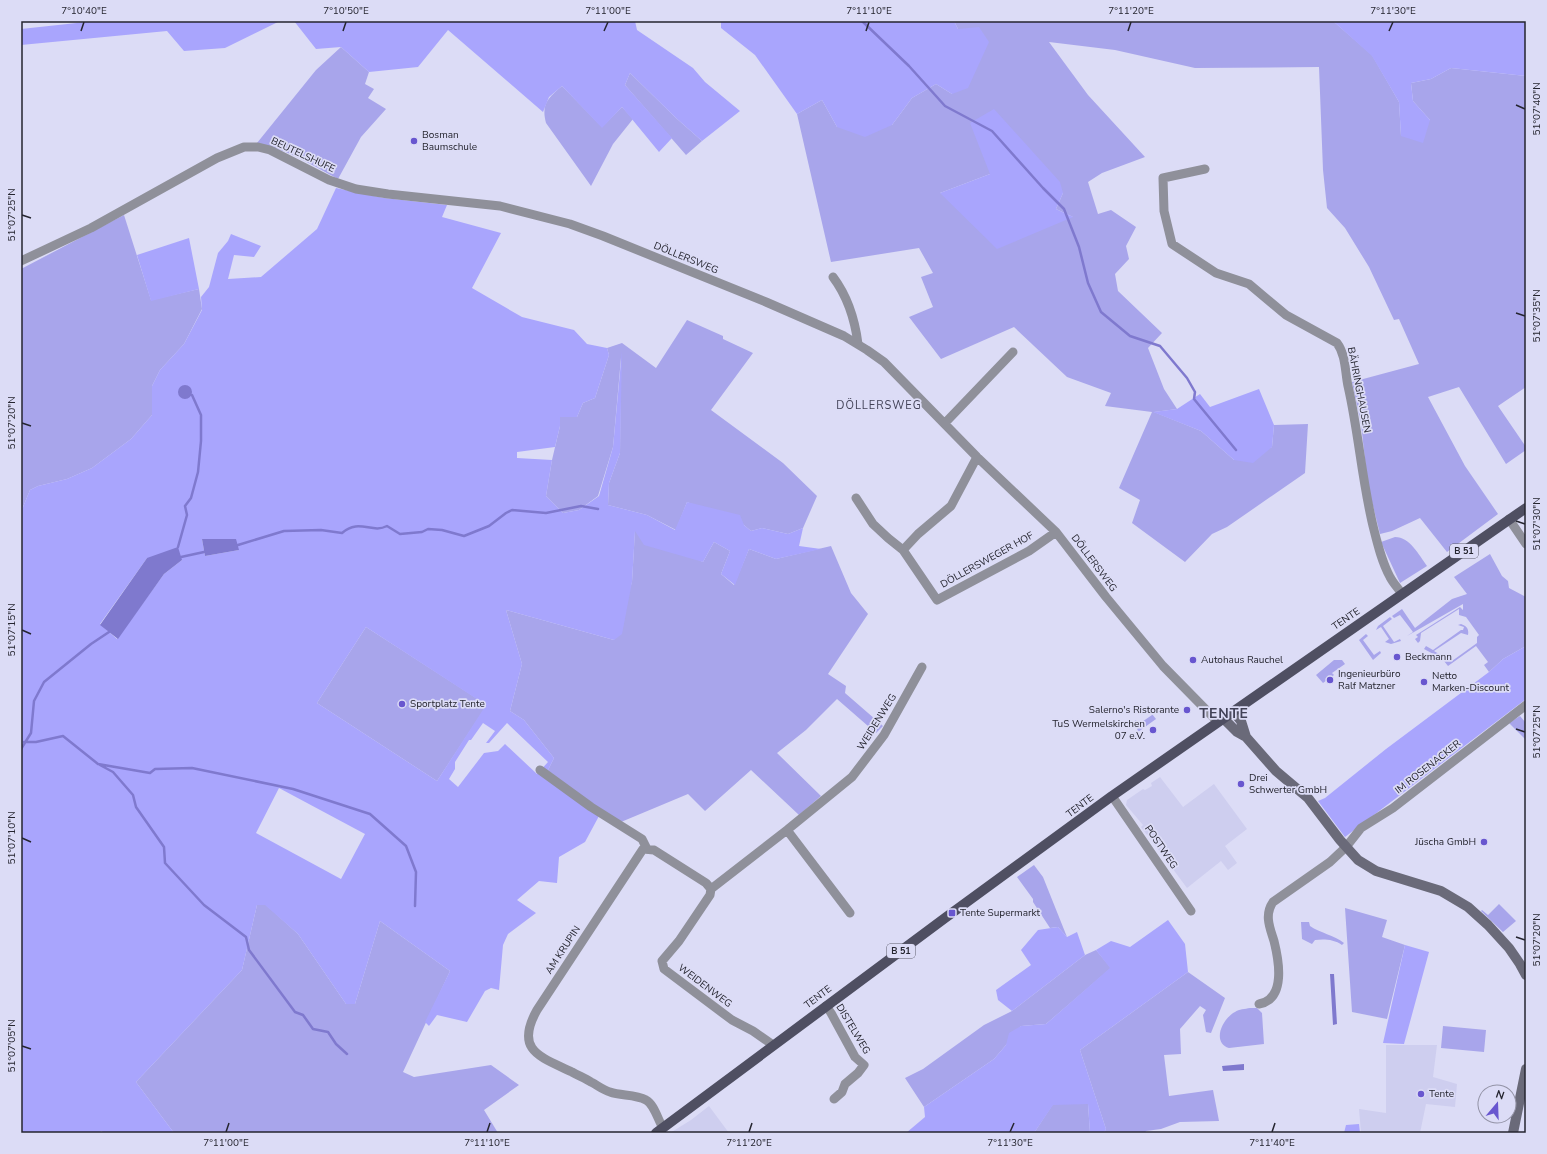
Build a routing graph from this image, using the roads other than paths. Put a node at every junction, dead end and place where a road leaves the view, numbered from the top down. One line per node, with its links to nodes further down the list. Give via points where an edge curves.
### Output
1 (1205, 169): 15 (street, BÄHRINGHAUSEN, via 1163,178 1164,211 1172,244 1216,273 1249,284 1286,315 1337,343 1341,349 1372,521 1390,577)
2 (500, 206): 3 (street, BEUTELSHUFE, via 356,189 329,180 270,150 244,147 217,158 91,228); 5 (street, DÖLLERSWEG, via 570,224 604,236 766,302)
3 (21, 261)
4 (833, 277): 5 (street, via 852,314)
5 (858, 344): 7 (street, DÖLLERSWEG, via 884,362)
6 (1013, 352): 7 (street)
7 (944, 423): 8 (street, DÖLLERSWEG)
8 (977, 457): 12 (street, DÖLLERSWEG); 14 (street, via 951,506 918,534)
9 (856, 498): 14 (street, DÖLLERSWEGER HOF, via 873,524)
10 (1526, 508): 11 (main road, TENTE / B 51)
11 (1509, 519): 13 (street); 15 (main road, TENTE / B 51)
12 (1056, 532): 14 (street, DÖLLERSWEGER HOF, via 1029,551 937,600); 19 (street, DÖLLERSWEG, via 1163,666)
13 (1526, 544)
14 (904, 550)
15 (1402, 594): 18 (main road, TENTE / B 51)
16 (922, 667): 23 (street, WEIDENWEG, via 884,735 852,777)
17 (1526, 705): 24 (street, IM ROSENACKER)
18 (1234, 712): 19 (main road, TENTE / B 51); 20 (street, via 1241,721)
19 (1221, 720): 20 (street); 22 (main road, TENTE / B 51)
20 (1246, 737): 24 (street, via 1276,771 1314,805)
21 (540, 770): 25 (street, via 591,807 642,839)
22 (1112, 796): 27 (street, POSTWEG); 31 (main road, TENTE / B 51)
23 (787, 830): 26 (street, WEIDENWEG); 28 (street)
24 (1343, 844): 29 (street, via 1358,860 1376,871 1436,889 1468,907 1509,948); 30 (street, IM ROSENACKER, via 1330,862 1277,898 1269,907 1269,925 1276,955 1278,986 1269,1001)
25 (647, 849): 26 (street, via 668,858); 35 (street, AM KRUPIN, via 642,850 537,1010 528,1038 534,1052 545,1059 609,1092 647,1100 652,1106)
26 (711, 889): 32 (street, WEIDENWEG, via 710,895 662,961 664,969 732,1020 753,1030)
27 (1191, 911)
28 (850, 913)
29 (1526, 975)
30 (1259, 1004)
31 (826, 1006): 32 (main road, TENTE / B 51); 34 (street, DISTELWEG, via 855,1057 864,1066)
32 (773, 1045): 35 (main road, TENTE / B 51)
33 (1526, 1069): 36 (street)
34 (834, 1099)
35 (660, 1130)
36 (1514, 1133)

